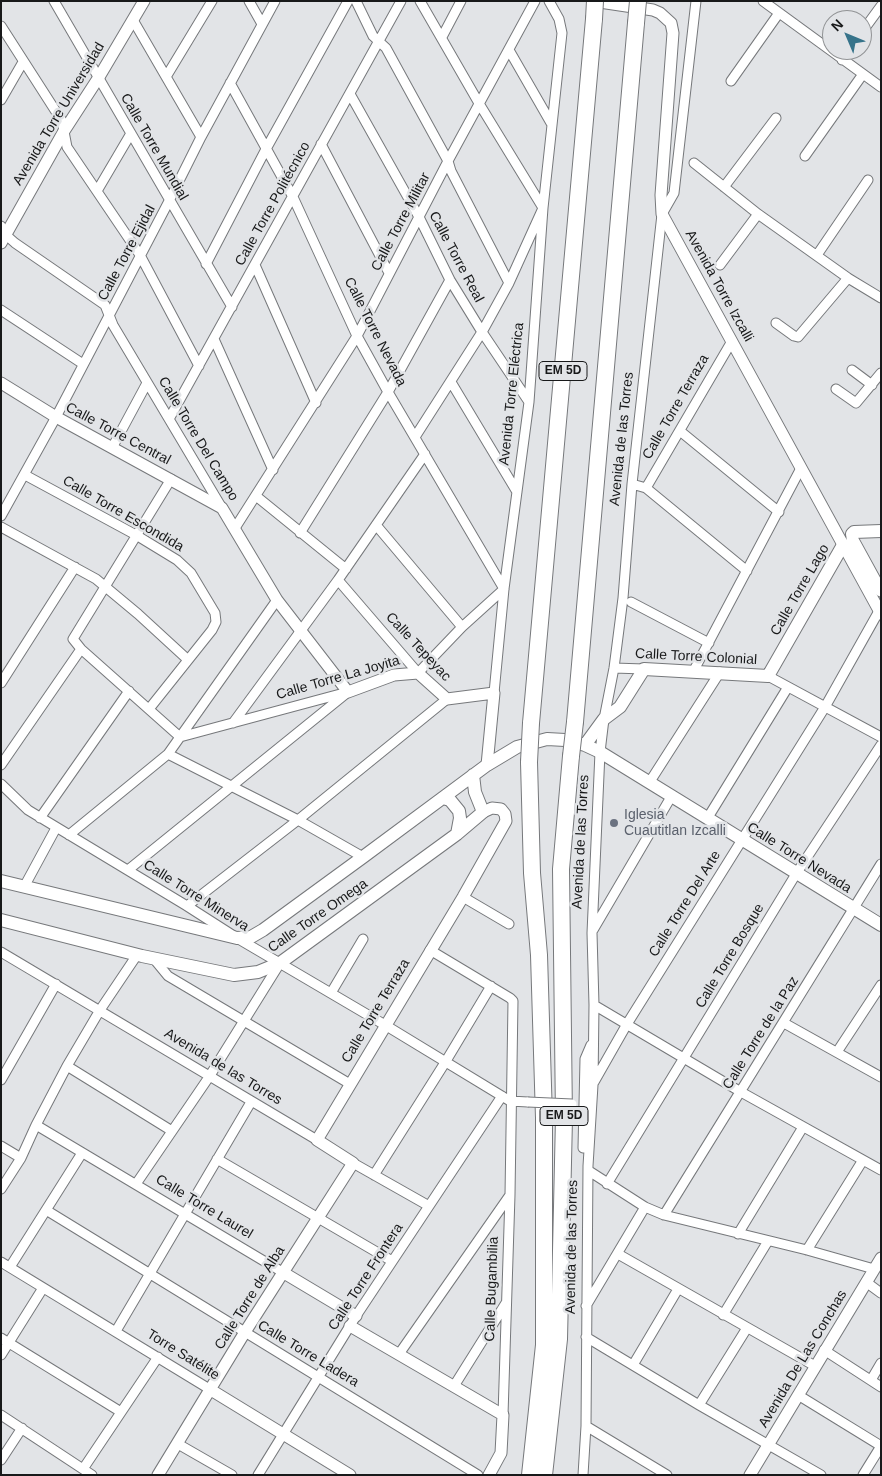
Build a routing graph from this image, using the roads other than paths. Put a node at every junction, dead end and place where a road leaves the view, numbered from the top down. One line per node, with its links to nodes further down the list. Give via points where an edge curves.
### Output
1 (54, 1): 31 (street, Calle Torre Mundial)
2 (212, 1): 30 (street)
3 (249, 1): 21 (street)
4 (275, 1): 21 (street, Calle Torre Ejidal)
5 (348, 1): 44 (street)
6 (356, 1): 24 (street, via 373,36)
7 (401, 1): 24 (street, Calle Torre Politécnico)
8 (420, 1): 23 (street)
9 (461, 1): 23 (street)
10 (535, 1): 26 (street, Calle Torre Militar)
11 (549, 1): 39 (street, Avenida Torre Eléctrica, via 562,26)
12 (594, 1): 54 (street, Avenida Torre Izcalli, via 653,10 671,23); 290 (highway, EM 5D, bridge, via 529,762 544,1118 544,1345)
13 (638, 1): 291 (highway, EM 5D, bridge, via 561,869 564,1118 560,1339)
14 (696, 1): 54 (street, via 674,193)
15 (763, 1): 18 (street)
16 (142, 3): 20 (street, Avenida Torre Universidad)
17 (881, 6): 19 (street)
18 (775, 7): 25 (street); 32 (street)
19 (872, 18)
20 (133, 20): 30 (street); 31 (street, Avenida Torre Universidad)
21 (262, 24): 33 (street, Calle Torre Ejidal)
22 (1, 26): 28 (street)
23 (442, 37): 37 (street)
24 (380, 41): 35 (street, Calle Torre Politécnico); 46 (street)
25 (822, 44)
26 (509, 50): 37 (street, Calle Torre Militar); 39 (street)
27 (842, 60): 29 (street)
28 (24, 62): 36 (street); 40 (street, via 62,121)
29 (863, 74): 34 (street); 45 (street)
30 (166, 77): 42 (street)
31 (99, 78): 40 (street, Avenida Torre Universidad); 41 (street, Calle Torre Mundial)
32 (731, 81)
33 (230, 83): 42 (street, Calle Torre Ejidal); 44 (street, Calle Torre Nevada)
34 (881, 87)
35 (350, 94): 43 (street, Calle Torre Politécnico); 56 (street, Calle Torre Real)
36 (1, 100)
37 (480, 105): 46 (street, Calle Torre Militar); 53 (street)
38 (776, 118): 49 (street)
39 (551, 123): 53 (street, Avenida Torre Eléctrica)
40 (64, 131): 50 (street, via 67,147); 57 (street, Avenida Torre Universidad)
41 (130, 135): 50 (street); 52 (street, Calle Torre Mundial)
42 (201, 137): 52 (street, Calle Torre Ejidal)
43 (322, 144): 51 (street, Calle Torre Politécnico); 63 (street)
44 (266, 149): 51 (street, Calle Torre Nevada); 60 (street)
45 (805, 156)
46 (448, 161): 56 (street, Calle Torre Militar); 66 (street)
47 (694, 163): 49 (street)
48 (868, 180): 59 (street)
49 (724, 187): 55 (street)
50 (97, 191): 58 (street)
51 (293, 197): 62 (street, Calle Torre Politécnico); 73 (street, Calle Torre Nevada)
52 (169, 201): 58 (street, Calle Torre Ejidal); 60 (street, Calle Torre Mundial)
53 (543, 208): 66 (street); 86 (street, Avenida Torre Eléctrica)
54 (662, 214): 75 (street, Avenida Torre Izcalli); 98 (street, Avenida de las Torres)
55 (758, 214): 59 (street); 61 (street)
56 (418, 217): 63 (street, Calle Torre Militar); 65 (street, Calle Torre Real)
57 (3, 235): 70 (street, Calle Torre Del Campo, via 104,305)
58 (140, 255): 70 (street, Calle Torre Ejidal); 77 (street)
59 (817, 255): 64 (street)
60 (206, 264): 68 (street, Calle Torre Mundial)
61 (720, 264)
62 (255, 265): 68 (street, Calle Torre Politécnico); 87 (street)
63 (390, 273): 73 (street, Calle Torre Militar)
64 (848, 278): 67 (street); 71 (street, via 798,337)
65 (450, 280): 72 (street, Calle Torre Real); 85 (street)
66 (509, 283): 72 (street)
67 (881, 298)
68 (232, 307): 74 (street, Calle Torre Politécnico)
69 (1, 310): 76 (street)
70 (109, 315): 76 (street, Calle Torre Ejidal); 82 (street, Calle Torre Del Campo)
71 (776, 323)
72 (482, 332): 80 (street); 86 (street, Calle Torre Real)
73 (357, 336): 85 (street, Calle Torre Nevada); 87 (street, Calle Torre Militar)
74 (214, 339): 77 (street, Calle Torre Politécnico); 95 (street)
75 (732, 341): 90 (street, Calle Torre Terraza); 94 (street, Avenida Torre Izcalli)
76 (83, 364): 88 (street, Calle Torre Ejidal)
77 (199, 366): 89 (street, Calle Torre Politécnico)
78 (852, 370): 83 (street)
79 (881, 373): 83 (street)
80 (451, 382): 91 (street); 100 (street)
81 (1, 383): 88 (street, Calle Torre Central)
82 (147, 383): 89 (street, Calle Torre Del Campo); 92 (street)
83 (872, 384): 84 (street, via 856,403)
84 (836, 389)
85 (388, 392): 91 (street, Calle Torre Nevada); 109 (street)
86 (529, 402): 100 (street, Avenida Torre Eléctrica)
87 (316, 403): 95 (street, Calle Torre Militar)
88 (56, 417): 92 (street, Calle Torre Central); 96 (street, Calle Torre Ejidal)
89 (169, 419): 102 (street, Calle Torre Del Campo)
90 (680, 430): 99 (street, Calle Torre Terraza); 103 (street)
91 (416, 437): 93 (street, Calle Torre Nevada)
92 (112, 448): 97 (street, Calle Torre Central)
93 (425, 454): 105 (street); 119 (street, Calle Torre Nevada)
94 (801, 468): 103 (street); 112 (street, Avenida Torre Izcalli)
95 (272, 470): 101 (street, Calle Torre Militar)
96 (25, 475): 104 (street, Calle Torre Ejidal); 111 (street, Calle Torre Escondida)
97 (171, 479): 102 (street, Calle Torre Central); 111 (street)
98 (632, 484): 99 (street); 128 (street, Avenida de las Torres)
99 (646, 488): 115 (street)
100 (517, 492): 119 (street, Avenida Torre Eléctrica)
101 (256, 496): 107 (street, Calle Torre Militar); 109 (street)
102 (222, 508): 107 (street, Calle Torre Del Campo)
103 (779, 512): 115 (street)
104 (1, 516)
105 (376, 525): 114 (street); 123 (street)
106 (1, 527): 113 (street)
107 (235, 528): 120 (street, Calle Torre Del Campo)
108 (881, 531): 110 (main road)
109 (300, 532): 114 (street)
110 (852, 534): 118 (street)
111 (136, 535): 117 (street); 127 (street, Calle Torre Escondida, via 177,560 191,573 215,614 212,630)
112 (843, 545): 122 (street, Avenida Torre Izcalli); 133 (main road, Calle Torre Lago)
113 (75, 567): 117 (street); 134 (street)
114 (346, 569): 116 (street)
115 (747, 571): 125 (street)
116 (338, 580): 124 (street); 132 (street, Calle Tepeyac)
117 (105, 586): 126 (street, via 73,639); 127 (street)
118 (879, 586)
119 (504, 589): 123 (street, Calle Torre La Joyita); 138 (street, Avenida Torre Eléctrica)
120 (276, 600): 124 (street, Calle Torre Del Campo); 144 (street)
121 (631, 602): 125 (street)
122 (880, 612): 140 (street, Calle Torre Del Arte)
123 (462, 626): 132 (street, Calle Torre La Joyita)
124 (300, 632): 137 (street, Calle Torre Del Campo); 143 (street)
125 (709, 643): 130 (street)
126 (81, 649): 136 (street); 150 (street)
127 (187, 659): 141 (street, Calle Torre Escondida)
128 (614, 668): 129 (street, Calle Torre Colonial); 142 (street, Avenida de las Torres)
129 (644, 669): 130 (main road, Calle Torre Colonial); 142 (main road, via 620,707)
130 (693, 672): 131 (main road, Calle Torre Colonial)
131 (720, 672): 133 (main road, Calle Torre Colonial); 153 (street)
132 (418, 673): 137 (street, Calle Torre La Joyita, via 394,675); 139 (street, Calle Tepeyac)
133 (768, 676): 135 (street, Calle Torre Colonial)
134 (1, 683)
135 (788, 687): 140 (street, Calle Torre Colonial); 160 (street)
136 (129, 691): 141 (street); 159 (street)
137 (348, 692): 143 (street, Calle Torre La Joyita); 155 (street)
138 (494, 693): 139 (street, Calle Tepeyac); 151 (street, Avenida Torre Eléctrica)
139 (446, 699): 161 (street)
140 (825, 707): 145 (street, Calle Torre Colonial); 165 (street, Calle Torre Del Arte)
141 (149, 709): 144 (street)
142 (604, 719): 146 (main road); 148 (street, Avenida de las Torres)
143 (233, 723): 144 (street, Calle Torre La Joyita)
144 (180, 737): 149 (street)
145 (881, 738)
146 (585, 745): 148 (main road, Calle Torre Nevada); 151 (main road, Calle Torre Nevada, via 547,739 517,747)
147 (881, 745): 169 (street, Calle Torre Bosque)
148 (600, 752): 153 (main road, Calle Torre Nevada); 178 (street, Avenida de las Torres)
149 (168, 754): 155 (street); 164 (street)
150 (1, 765)
151 (487, 765): 152 (main road, Calle Torre Omega)
152 (473, 775): 157 (main road, Calle Torre Omega); 158 (main road, via 474,792)
153 (649, 783): 156 (main road, Calle Torre Nevada)
154 (1, 785): 159 (street, Calle Torre Minerva)
155 (232, 786): 161 (street); 168 (street)
156 (671, 797): 160 (main road, Calle Torre Nevada); 178 (street)
157 (443, 798): 163 (main road, via 450,800 459,811); 166 (main road, Calle Torre Omega)
158 (484, 812): 163 (main road, Calle Torre Omega); 172 (street, Calle Torre Terraza, via 492,808 501,809 506,821)
159 (40, 818): 162 (street, Calle Torre Minerva)
160 (707, 819): 165 (main road, Calle Torre Nevada)
161 (298, 820): 166 (street); 173 (street)
162 (56, 828): 164 (street, Calle Torre Minerva); 171 (street)
163 (457, 834): 185 (main road, Calle Torre Omega)
164 (69, 835): 168 (street, Calle Torre Minerva)
165 (742, 840): 169 (main road, Calle Torre Nevada); 194 (street, Calle Torre Del Arte)
166 (363, 857): 179 (main road, Calle Torre Omega, via 263,930 251,937)
167 (881, 864): 174 (street, Calle Torre de la Paz)
168 (128, 870): 173 (street, Calle Torre Minerva)
169 (796, 874): 174 (main road, Calle Torre Nevada); 198 (street, Calle Torre Bosque)
170 (1, 881): 171 (main road, Calle Torre Omega)
171 (24, 887): 179 (main road, Calle Torre Omega)
172 (463, 897): 176 (street); 181 (street, Calle Torre Terraza)
173 (187, 906): 179 (street, Calle Torre Minerva)
174 (853, 908): 177 (main road, Calle Torre Nevada); 193 (street, Calle Torre de la Paz)
175 (1, 920): 183 (main road, Calle Torre Omega)
176 (510, 924)
177 (881, 925)
178 (592, 932): 190 (street, Avenida de las Torres)
179 (237, 938): 185 (street, Calle Torre Minerva)
180 (363, 940): 189 (street)
181 (430, 950): 188 (street); 195 (street, Calle Torre Terraza)
182 (1, 952): 186 (street, Avenida de las Torres)
183 (137, 955): 184 (main road, Calle Torre Omega); 191 (street)
184 (154, 959): 185 (main road, Calle Torre Omega, via 234,975 258,972); 192 (street, via 168,976)
185 (280, 963): 189 (street, Calle Torre Minerva); 192 (street)
186 (56, 984): 191 (street, Avenida de las Torres); 203 (street)
187 (881, 985): 197 (street)
188 (491, 986): 199 (street); 208 (street, via 510,998 514,1007)
189 (331, 993): 195 (street, Calle Torre Minerva)
190 (594, 1005): 194 (street); 196 (street, Avenida de las Torres)
191 (100, 1010): 200 (street); 202 (street, Avenida de las Torres)
192 (245, 1020): 202 (street); 204 (street)
193 (784, 1023): 197 (street); 206 (street, Calle Torre de la Paz)
194 (627, 1024): 198 (street); 205 (street, Calle Torre Del Arte)
195 (385, 1025): 199 (street, Calle Torre Minerva); 204 (street, Calle Torre Terraza)
196 (593, 1037): 205 (street, Avenida de las Torres); 210 (street, via 585,1059)
197 (837, 1052): 201 (street)
198 (684, 1058): 206 (street); 225 (street, Calle Torre Bosque)
199 (446, 1061): 207 (street, Calle Torre Minerva); 223 (street)
200 (67, 1066): 211 (street); 213 (street)
201 (879, 1073)
202 (210, 1076): 209 (street, Avenida de las Torres); 213 (street)
203 (1, 1080)
204 (350, 1084): 214 (street, Calle Torre Terraza)
205 (593, 1085): 221 (street, Avenida de las Torres)
206 (741, 1092): 212 (street); 232 (street, Calle Torre de la Paz)
207 (502, 1096): 208 (street, Calle Torre Minerva); 228 (street, Calle Torre Frontera)
208 (510, 1101): 210 (street, bridge); 227 (street, Calle Bugambilia)
209 (251, 1102): 214 (street, Avenida de las Torres); 218 (street)
210 (585, 1104): 221 (street, via 583,1152)
211 (36, 1125): 216 (street, Calle Torre Laurel); 217 (street)
212 (803, 1127): 219 (street); 234 (street)
213 (172, 1131): 224 (street)
214 (317, 1140): 220 (street, Avenida de las Torres)
215 (1, 1146): 217 (street)
216 (82, 1153): 224 (street, Calle Torre Laurel); 230 (street)
217 (21, 1158): 226 (street)
218 (217, 1159): 231 (street); 233 (street)
219 (863, 1160): 222 (street); 236 (street)
220 (353, 1163): 223 (street, Avenida de las Torres); 233 (street, Calle Torre de Alba)
221 (589, 1169): 225 (street); 250 (street, Avenida de las Torres)
222 (881, 1170)
223 (374, 1175): 228 (street, Avenida de las Torres)
224 (136, 1184): 231 (street, Calle Torre Laurel)
225 (607, 1184): 229 (street)
226 (1, 1189)
227 (510, 1195): 249 (street, Calle Bugambilia); 259 (street)
228 (429, 1206): 239 (street, Calle Torre Frontera)
229 (645, 1207): 232 (street); 237 (street)
230 (46, 1210): 241 (street); 243 (street, Calle Torre Ladera)
231 (185, 1214): 243 (street); 244 (street, Calle Torre Laurel)
232 (664, 1215): 234 (street)
233 (318, 1218): 239 (street); 244 (street, Calle Torre de Alba)
234 (738, 1234): 235 (street)
235 (768, 1241): 236 (street); 251 (street)
236 (807, 1250): 242 (street)
237 (618, 1254): 247 (street); 250 (street)
238 (881, 1258): 242 (street, Avenida De Las Conchas)
239 (392, 1261): 252 (street, Calle Torre Frontera)
240 (1, 1262): 241 (street, Torre Satélite)
241 (10, 1267): 246 (street, Torre Satélite)
242 (874, 1269): 245 (street, Avenida De Las Conchas)
243 (150, 1273): 254 (street); 255 (street, Calle Torre Ladera)
244 (284, 1273): 252 (street, Calle Torre Laurel); 255 (street, Calle Torre de Alba)
245 (866, 1282): 248 (street); 258 (street, Avenida De Las Conchas)
246 (43, 1288): 254 (street, Torre Satélite); 257 (street)
247 (678, 1290): 251 (street); 263 (street)
248 (881, 1292)
249 (507, 1302): 267 (street); 274 (street, Calle Bugambilia)
250 (586, 1306): 256 (street, Avenida de las Torres)
251 (723, 1315): 253 (street)
252 (353, 1321): 259 (street, Calle Torre Laurel); 265 (street, Calle Torre Frontera)
253 (747, 1328): 264 (street); 271 (street)
254 (116, 1331): 261 (street, Torre Satélite)
255 (245, 1332): 265 (street, Calle Torre Ladera); 269 (street, Calle Torre de Alba)
256 (586, 1337): 263 (street); 275 (street, Avenida de las Torres)
257 (5, 1340): 260 (street); 272 (street)
258 (824, 1350): 264 (street, Avenida De Las Conchas); 266 (street)
259 (399, 1354): 267 (street, Calle Torre Laurel)
260 (1, 1355)
261 (158, 1357): 269 (street, Torre Satélite); 272 (street)
262 (881, 1363): 266 (street)
263 (633, 1365): 271 (street)
264 (815, 1366): 270 (street, Avenida De Las Conchas)
265 (318, 1377): 277 (street, Calle Torre Frontera); 288 (street, Calle Torre Ladera)
266 (871, 1380): 268 (street)
267 (454, 1386): 274 (street, Calle Torre Laurel)
268 (881, 1387)
269 (211, 1390): 277 (street, Torre Satélite); 278 (street, Calle Torre de Alba)
270 (798, 1395): 279 (street, Avenida De Las Conchas); 280 (street)
271 (699, 1405): 279 (street)
272 (121, 1412): 282 (street)
273 (1, 1415): 276 (street)
274 (503, 1415): 289 (street, Calle Bugambilia, via 501,1453)
275 (586, 1426): 292 (street, Avenida de las Torres); 293 (street)
276 (22, 1428): 281 (street); 282 (street)
277 (284, 1434): 286 (street, Calle Torre Frontera); 287 (street, Torre Satélite)
278 (178, 1444): 284 (street, Calle Torre de Alba); 285 (street)
279 (769, 1444): 294 (street, Avenida De Las Conchas); 295 (street)
280 (881, 1446): 296 (street)
281 (1, 1460)
282 (83, 1469): 283 (street)
283 (92, 1475)
284 (158, 1475)
285 (232, 1475)
286 (258, 1475)
287 (350, 1475)
288 (478, 1475)
289 (489, 1475)
290 (530, 1475)
291 (544, 1475)
292 (583, 1475)
293 (667, 1475)
294 (750, 1475)
295 (821, 1475)
296 (863, 1475)

